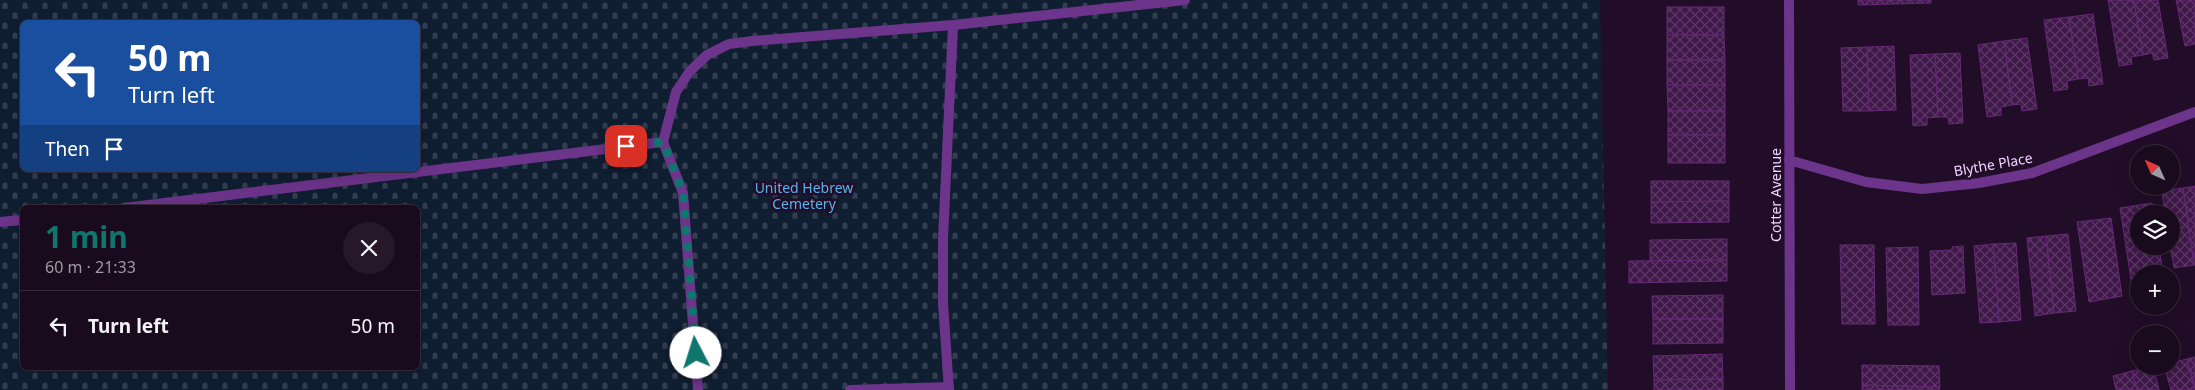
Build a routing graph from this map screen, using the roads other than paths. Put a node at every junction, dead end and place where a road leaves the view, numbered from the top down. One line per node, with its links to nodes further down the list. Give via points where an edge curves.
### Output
1 (1185, 0): 3 (street)
2 (1789, 0): 6 (street, Cotter Avenue)
3 (953, 24): 5 (street, via 729,44 707,55 690,71 676,92); 12 (street, via 943,239 943,303)
4 (2195, 112): 6 (street, Blythe Place, via 2032,173 1979,183 1922,189 1866,182)
5 (663, 142): 8 (street); 13 (street, via 683,193)
6 (1789, 160): 15 (street, Cotter Avenue)
7 (418, 172): 9 (street)
8 (420, 172)
9 (148, 205)
10 (20, 220): 11 (street)
11 (0, 222)
12 (949, 388): 14 (street)
13 (698, 390)
14 (850, 390)
15 (1790, 390)

